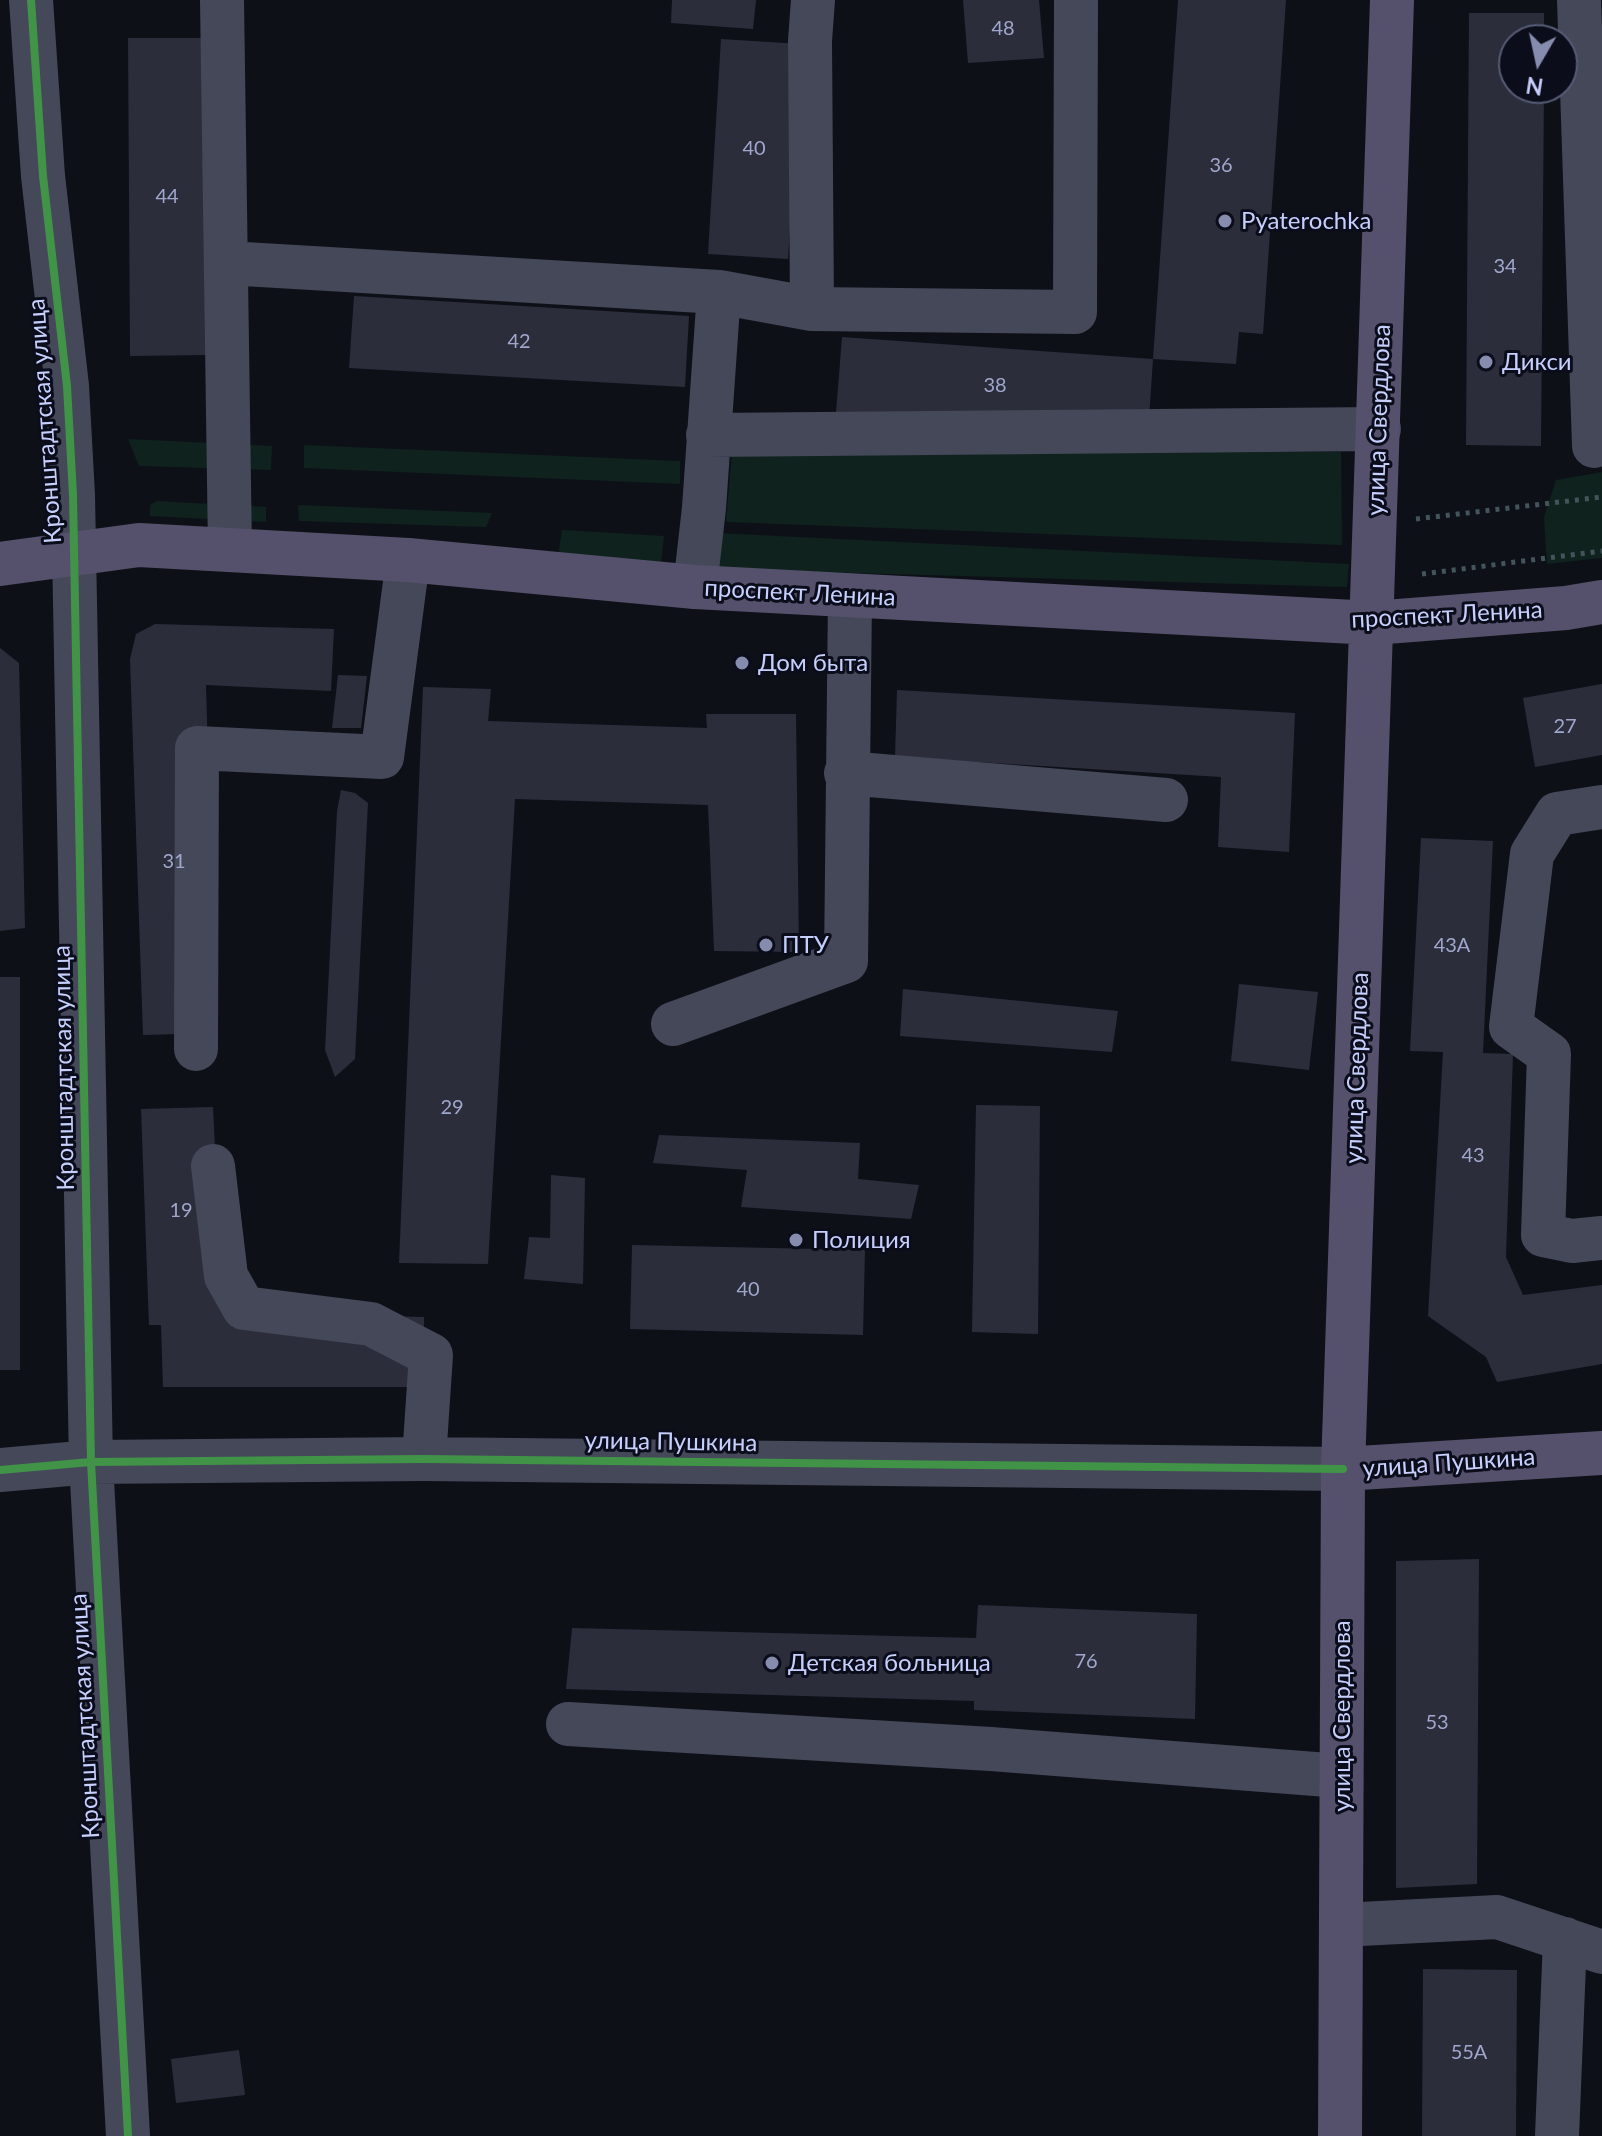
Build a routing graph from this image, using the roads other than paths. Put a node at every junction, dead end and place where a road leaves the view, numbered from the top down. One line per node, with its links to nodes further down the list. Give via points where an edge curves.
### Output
1 (31, 0): 7 (street, Кронштадтская улица)
2 (222, 0): 8 (street)
3 (813, 0): 10 (street)
4 (1076, 0): 10 (street, via 1075,312)
5 (1392, 0): 11 (main road, улица Свердлова)
6 (1579, 0): 13 (street)
7 (17, 77): 15 (street, Кронштадтская улица, via 67,386)
8 (227, 263): 9 (street); 14 (street)
9 (719, 292): 10 (street); 12 (street)
10 (812, 309)
11 (1379, 429): 12 (street); 21 (main road, улица Свердлова)
12 (708, 435): 18 (street)
13 (1594, 446)
14 (230, 550): 15 (main road, проспект Ленина, via 139,545); 16 (main road, проспект Ленина)
15 (75, 552): 17 (main road, проспект Ленина); 31 (street, Кронштадтская улица)
16 (408, 560): 18 (main road, проспект Ленина); 26 (street, via 382,757 197,748)
17 (0, 564)
18 (695, 587): 19 (main road, проспект Ленина)
19 (850, 596): 21 (main road, проспект Ленина); 22 (street)
20 (1602, 602): 21 (main road, проспект Ленина)
21 (1373, 623): 32 (main road, улица Свердлова)
22 (846, 773): 23 (street); 25 (street, via 846,961)
23 (1166, 800)
24 (1602, 807): 28 (street, via 1557,814 1532,854 1511,1027 1549,1054 1543,1235 1572,1241)
25 (673, 1024)
26 (196, 1049)
27 (213, 1166): 30 (street, via 226,1276 244,1308 371,1324 431,1355)
28 (1602, 1238)
29 (1602, 1453): 32 (main road, улица Пушкина)
30 (424, 1459): 31 (street, улица Пушкина); 32 (street, улица Пушкина)
31 (91, 1462): 33 (street, улица Пушкина); 38 (street, Кронштадтская улица)
32 (1343, 1469): 35 (main road, улица Свердлова)
33 (0, 1470)
34 (568, 1724): 35 (street)
35 (1341, 1776): 36 (main road, улица Свердлова)
36 (1341, 1925): 37 (street, via 1497,1917); 39 (main road, улица Свердлова)
37 (1584, 1946): 40 (street)
38 (128, 2136)
39 (1340, 2136)
40 (1557, 2136)

